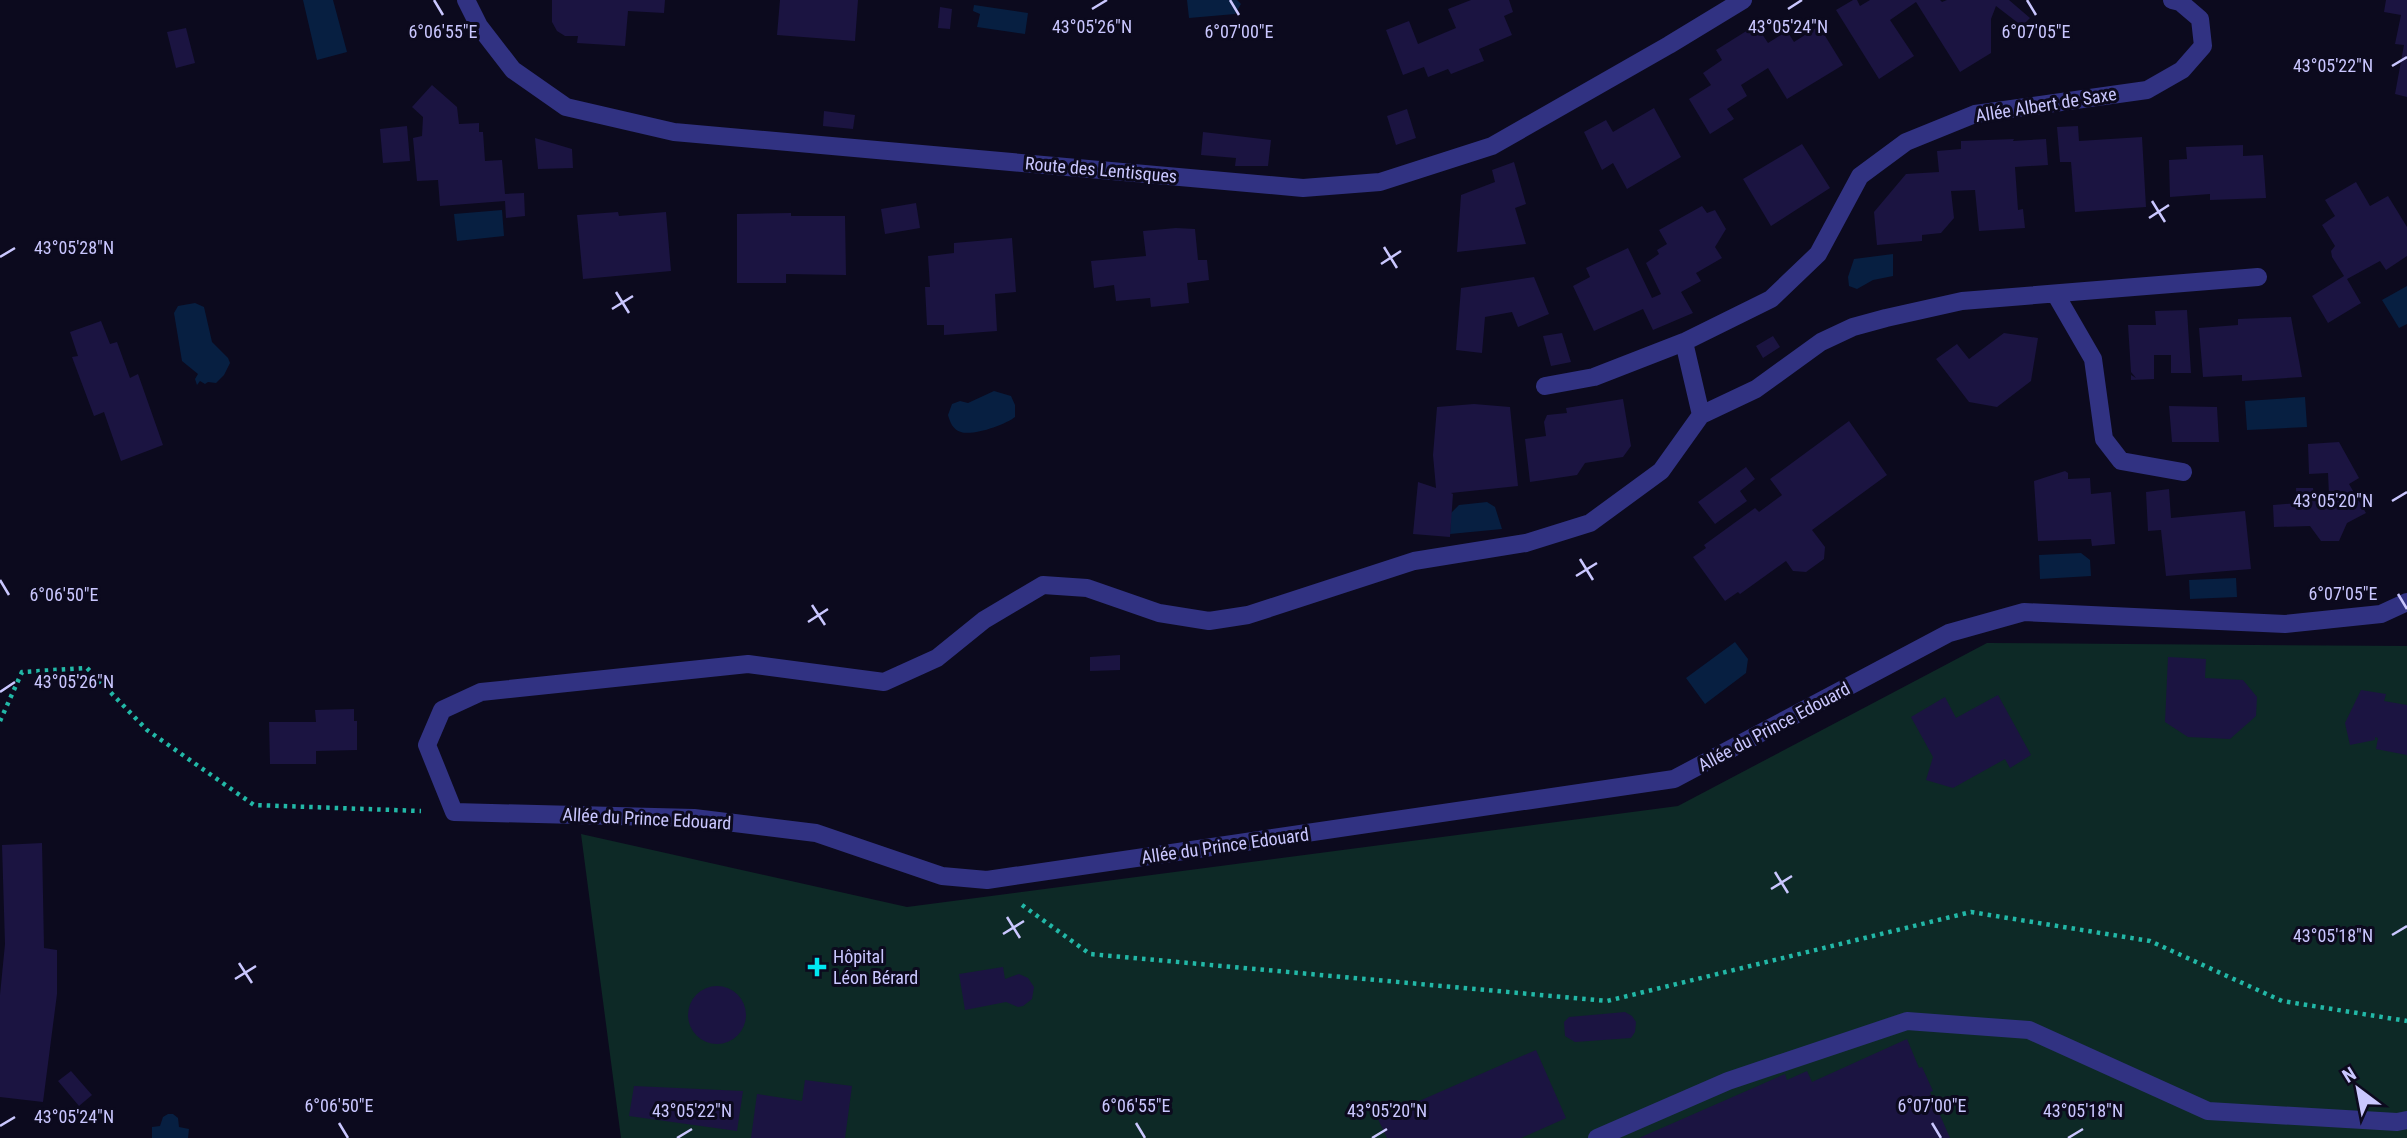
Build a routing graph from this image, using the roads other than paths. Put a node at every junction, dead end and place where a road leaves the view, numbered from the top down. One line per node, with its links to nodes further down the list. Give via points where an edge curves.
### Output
1 (466, 0): 2 (street, Route des Lentisques, via 479,26 513,69 566,107 674,132 1303,188 1380,182 1492,146)
2 (1743, 0)
3 (2172, 0): 6 (street, Allée Albert de Saxe, via 2200,19 2203,46 2182,70 2147,90 1975,114 1906,142 1860,176 1818,254 1771,299)
4 (2258, 277): 5 (street)
5 (2056, 295): 8 (street, via 1962,302 1853,327 1821,342 1756,389); 9 (street, via 2093,359 2104,439 2121,461)
6 (1684, 342): 7 (street, Allée Albert de Saxe, via 1594,377); 8 (street)
7 (1545, 386)
8 (1701, 415): 10 (street, Allée du Prince Edouard, via 1661,471 1590,523 1526,543 1414,561 1248,615 1209,621 1159,613 1087,588 1044,584 984,620 937,659 884,682 748,664 481,692 442,710 427,746 454,812 694,818 816,833 942,876 987,880 1674,779 1949,633 2024,612 2285,624 2381,614)
9 (2183, 472)
10 (2407, 602)
11 (2407, 1120): 12 (street, via 2208,1111 2029,1030 1907,1021 1728,1081)
12 (1597, 1138)

